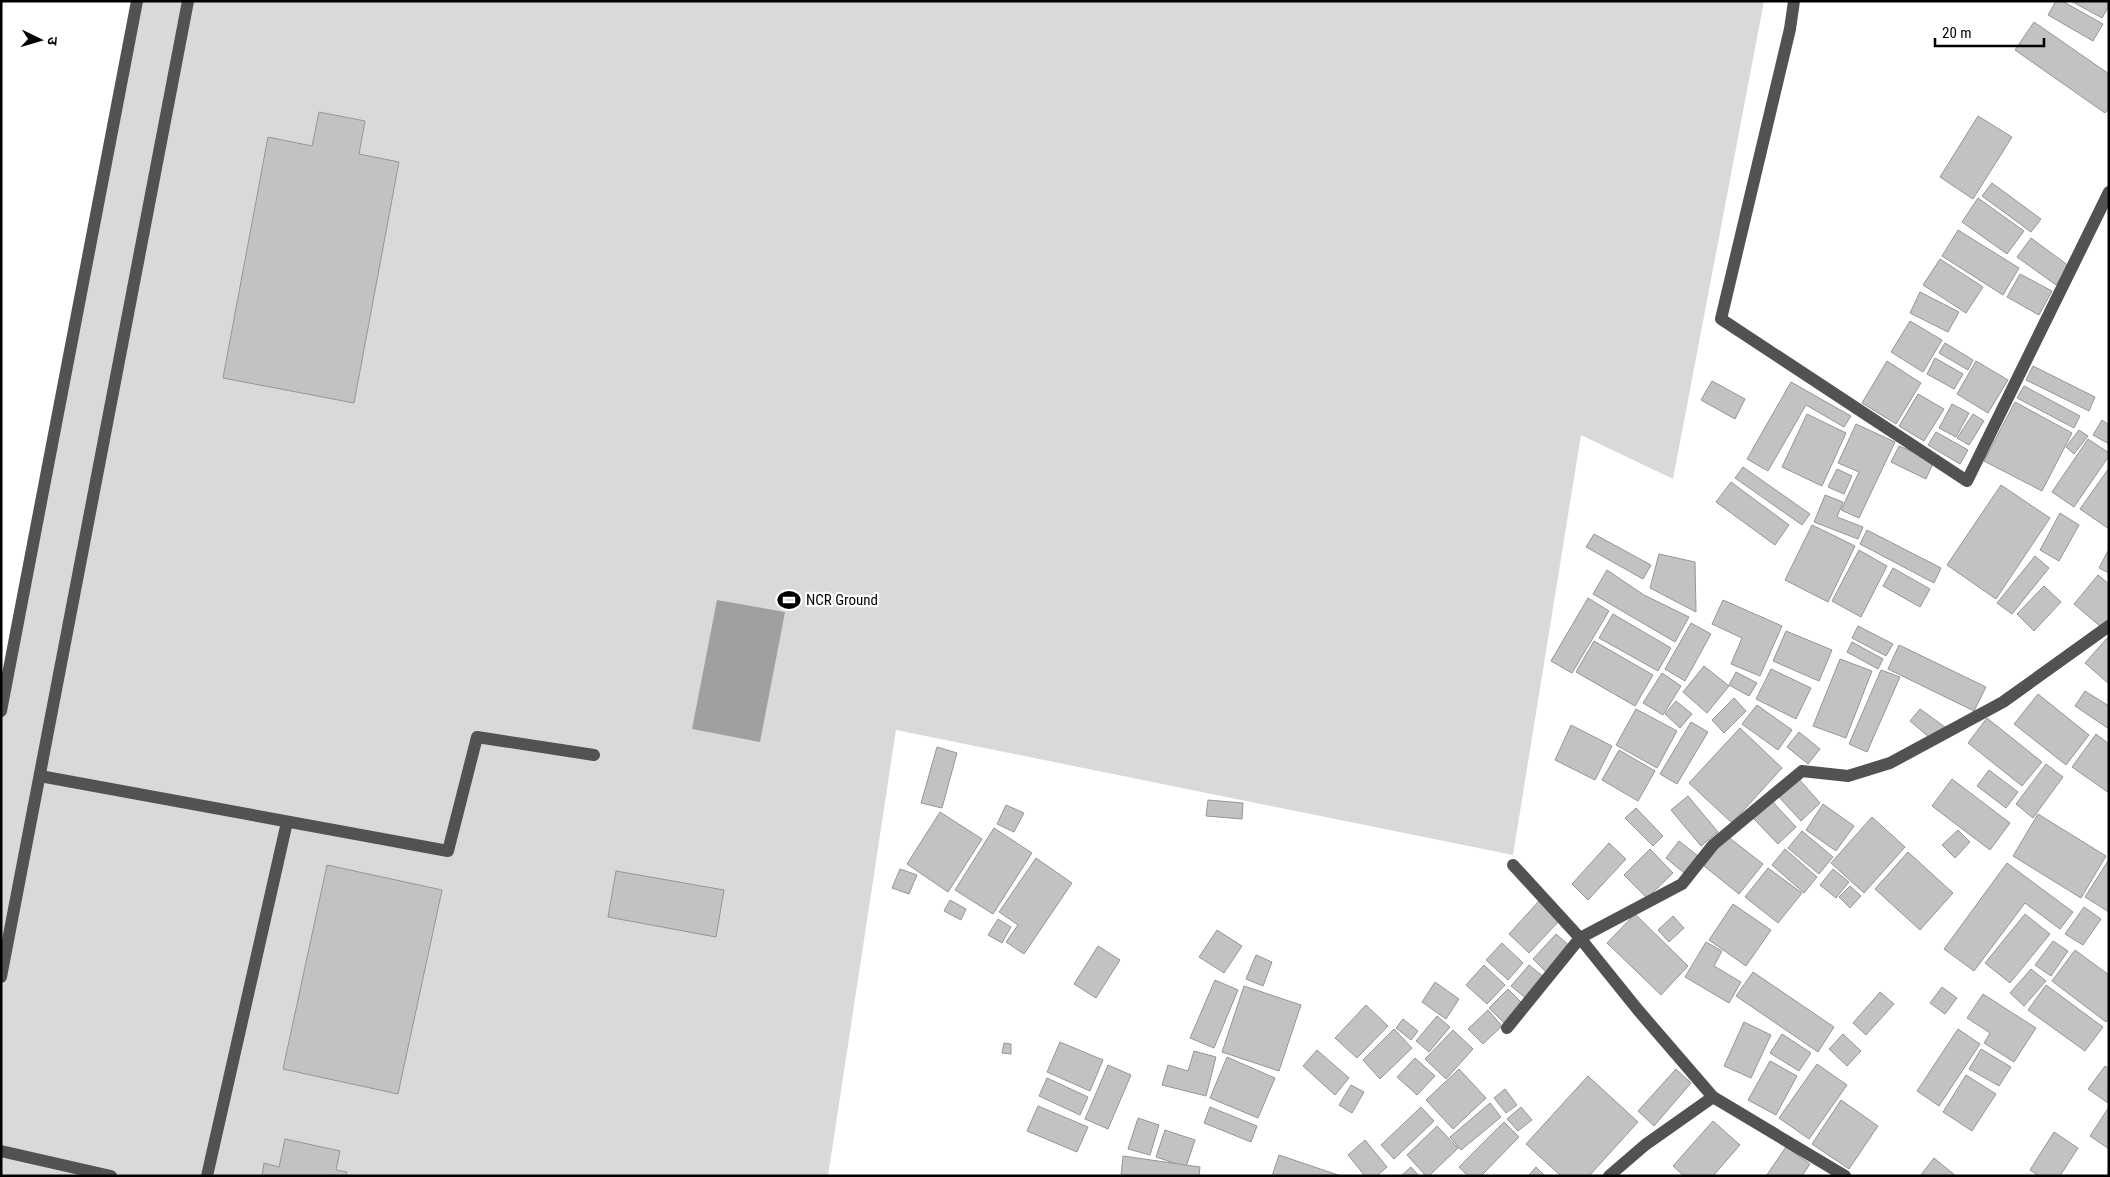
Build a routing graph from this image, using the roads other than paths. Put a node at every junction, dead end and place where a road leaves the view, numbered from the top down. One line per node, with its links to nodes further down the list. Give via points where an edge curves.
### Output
1 (137, 1): 6 (street)
2 (188, 1): 8 (street)
3 (1794, 1): 4 (street, via 1721,319 1967,481)
4 (2109, 192)
5 (2109, 626): 11 (street, via 2003,702 1890,763 1848,776 1802,771 1713,845 1682,884)
6 (1, 711)
7 (594, 755): 9 (street, via 477,737 448,851)
8 (40, 776): 9 (street); 12 (street)
9 (287, 822): 17 (street)
10 (1513, 865): 11 (street)
11 (1580, 938): 13 (street); 14 (street)
12 (1, 977)
13 (1507, 1028)
14 (1713, 1097): 18 (street, via 1645,1145); 19 (street)
15 (1, 1151): 16 (street)
16 (111, 1176)
17 (207, 1176)
18 (1610, 1176)
19 (1845, 1176)

